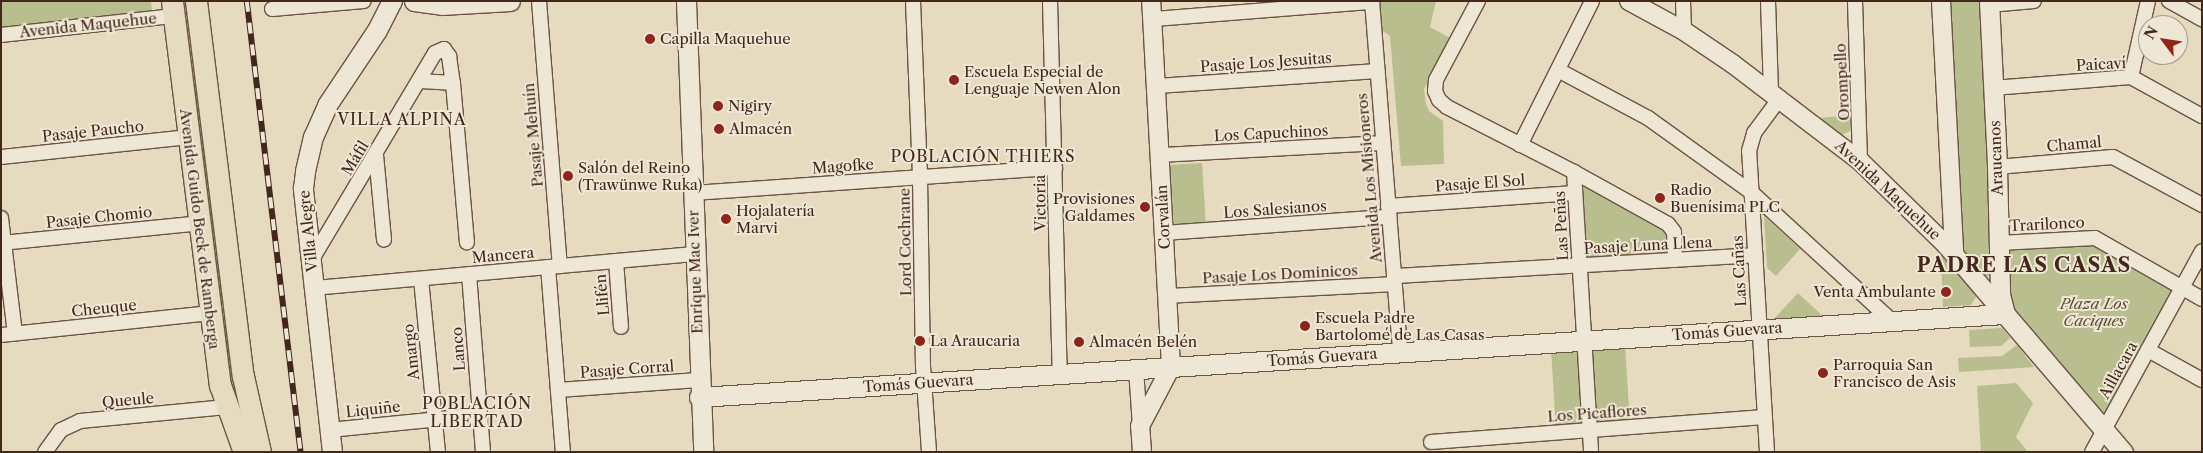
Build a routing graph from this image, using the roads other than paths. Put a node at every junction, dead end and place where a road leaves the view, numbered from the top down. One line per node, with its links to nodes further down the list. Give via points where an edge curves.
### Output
1 (364, 1): 24 (street)
2 (392, 1): 66 (main road, Villa Alegre, via 377,30 327,105 313,137 303,188)
3 (414, 1): 4 (main road, via 442,5)
4 (510, 1)
5 (539, 1): 69 (street, Pasaje Mehuín)
6 (686, 1): 50 (main road, Enrique Mac Iver)
7 (913, 1): 48 (street, Lord Cochrane)
8 (1050, 1): 46 (street, Victoria)
9 (1152, 1): 25 (street, Corvalán)
10 (1478, 1): 40 (street, Las Peñas, via 1436,80 1436,96 1447,107)
11 (1592, 1): 29 (street)
12 (1629, 1): 27 (street, Avenida Maquehue)
13 (1683, 1): 27 (street)
14 (1768, 1): 36 (street)
15 (1855, 1): 44 (street, Orompello)
16 (1941, 1): 62 (street)
17 (2034, 1): 21 (street)
18 (2148, 1): 31 (street)
19 (2169, 1): 26 (street)
20 (1372, 2): 25 (street); 30 (street, Avenida Los Misioneros)
21 (1989, 3): 35 (main road, Araucanos)
22 (197, 7): 23 (main road); 77 (main road, Avenida Guido Beck de Ramberga)
23 (173, 8): 28 (street, Avenida Maquehue); 38 (main road, Avenida Guido Beck de Ramberga)
24 (272, 9)
25 (1154, 19): 34 (street, Corvalán)
26 (2202, 19)
27 (1684, 31): 36 (street, Avenida Maquehue)
28 (1, 35)
29 (1558, 70): 40 (street); 49 (street, via 1648,118)
30 (1377, 71): 34 (street, Pasaje Los Jesuitas); 39 (street, Avenida Los Misioneros)
31 (2131, 77): 35 (street, Paicaví); 37 (street, Paicaví)
32 (419, 81): 33 (street); 33 (street, Máfil, via 435,54 444,49 449,56); 41 (street, Máfil)
33 (453, 83): 58 (street)
34 (1157, 86): 42 (street, Corvalán)
35 (1993, 88): 45 (main road, Araucanos)
36 (1775, 94): 44 (street, Avenida Maquehue); 49 (street, Las Cañas, via 1750,141)
37 (2202, 116)
38 (188, 137): 43 (street, Pasaje Paucho); 55 (main road, Avenida Guido Beck de Ramberga)
39 (1383, 143): 42 (street, Los Capuchinos); 53 (street, Avenida Los Misioneros)
40 (1520, 145): 47 (street, Las Peñas)
41 (376, 155): 57 (street); 66 (street, Máfil)
42 (1160, 155): 56 (street, Corvalán)
43 (1, 157)
44 (1860, 161): 62 (street, Avenida Maquehue)
45 (1997, 166): 52 (street, Chamal, via 2113,157); 60 (main road, Araucanos)
46 (1055, 168): 48 (street, Magofke); 89 (street, Victoria)
47 (1574, 172): 51 (street, Las Peñas); 65 (street, via 1668,224 1674,232)
48 (920, 177): 50 (street, Magofke); 91 (street, Lord Cochrane)
49 (1751, 192): 64 (street, Las Cañas); 80 (street)
50 (693, 193): 63 (main road, Enrique Mac Iver)
51 (1575, 193): 53 (street, Pasaje El Sol); 68 (street, Las Peñas)
52 (2202, 205)
53 (1388, 211): 56 (street, Los Salesianos); 72 (street, Avenida Los Misioneros)
54 (1, 218): 59 (street)
55 (200, 223): 59 (street, Pasaje Chomio); 78 (main road, Avenida Guido Beck de Ramberga)
56 (1164, 233): 75 (street, Corvalán)
57 (384, 240)
58 (466, 242)
59 (3, 243): 83 (street)
60 (1999, 243): 74 (street, Trarilonco, via 2095,238); 79 (main road, Araucanos, via 2000,294)
61 (2202, 251): 74 (street, Aillacara)
62 (1954, 253): 79 (street, Avenida Maquehue)
63 (695, 254): 67 (street, Mancera); 92 (main road, Enrique Mac Iver)
64 (1755, 255): 65 (street, Pasaje Luna Llena); 82 (street, Las Cañas)
65 (1675, 260): 68 (street, Pasaje Luna Llena)
66 (311, 261): 73 (main road, Villa Alegre)
67 (616, 261): 69 (street, Mancera); 81 (street, Llifén)
68 (1580, 265): 72 (street, Pasaje Luna Llena); 84 (street, Las Peñas)
69 (554, 267): 70 (street, Mancera); 93 (street, Pasaje Mehuín)
70 (469, 274): 71 (street, Mancera); 95 (street, Lanco)
71 (420, 279): 73 (street, Mancera); 97 (street, Amargo)
72 (1394, 280): 75 (street, Pasaje Los Dominicos); 86 (street, Avenida Los Misioneros)
73 (314, 288): 100 (main road, Villa Alegre)
74 (2182, 288): 76 (street, Trarilonco); 85 (street, Aillacara)
75 (1167, 296): 87 (street, Corvalán)
76 (2202, 299)
77 (234, 310): 78 (main road); 106 (main road, Avenida Guido Beck de Ramberga, via 242,376)
78 (211, 313): 83 (street, Cheuque); 94 (main road, Avenida Guido Beck de Ramberga)
79 (2005, 314): 80 (main road, Tomás Guevara); 99 (main road, Avenida Maquehue)
80 (1892, 321): 82 (main road, Tomás Guevara)
81 (622, 327)
82 (1758, 329): 84 (main road, Tomás Guevara); 96 (street, Las Cañas)
83 (8, 334)
84 (1584, 340): 86 (main road, Tomás Guevara); 101 (street, Las Peñas)
85 (2148, 350): 90 (street); 99 (street, Aillacara)
86 (1400, 352): 87 (main road, Tomás Guevara)
87 (1171, 367): 88 (main road, Tomás Guevara); 98 (street)
88 (1136, 369): 89 (main road, Tomás Guevara); 98 (street)
89 (1060, 374): 91 (main road, Tomás Guevara)
90 (2202, 380)
91 (924, 383): 92 (main road, Tomás Guevara); 112 (street, Lord Cochrane)
92 (699, 388): 93 (street, Pasaje Corral); 111 (main road, Enrique Mac Iver)
93 (558, 390): 110 (street, Pasaje Mehuín)
94 (226, 407): 104 (street, Queule, via 80,421 61,430); 105 (main road, Avenida Guido Beck de Ramberga)
95 (480, 415): 97 (street, Liquiñe); 109 (street, Lanco)
96 (1764, 417): 101 (street, Los Picaflores); 115 (street, Las Cañas)
97 (434, 419): 100 (street, Liquiñe); 108 (street, Amargo)
98 (1140, 426): 113 (street)
99 (2105, 429): 116 (street, Aillacara); 117 (main road, Avenida Maquehue)
100 (329, 430): 107 (main road, Villa Alegre)
101 (1589, 430): 103 (street, Los Picaflores); 114 (street, Las Peñas)
102 (1431, 442): 103 (street, Los Picaflores)
103 (1453, 446)
104 (45, 452)
105 (244, 452)
106 (260, 452)
107 (332, 452)
108 (438, 452)
109 (483, 452)
110 (563, 452)
111 (703, 452)
112 (928, 452)
113 (1142, 452)
114 (1591, 452)
115 (1767, 452)
116 (2092, 452)
117 (2123, 452)

